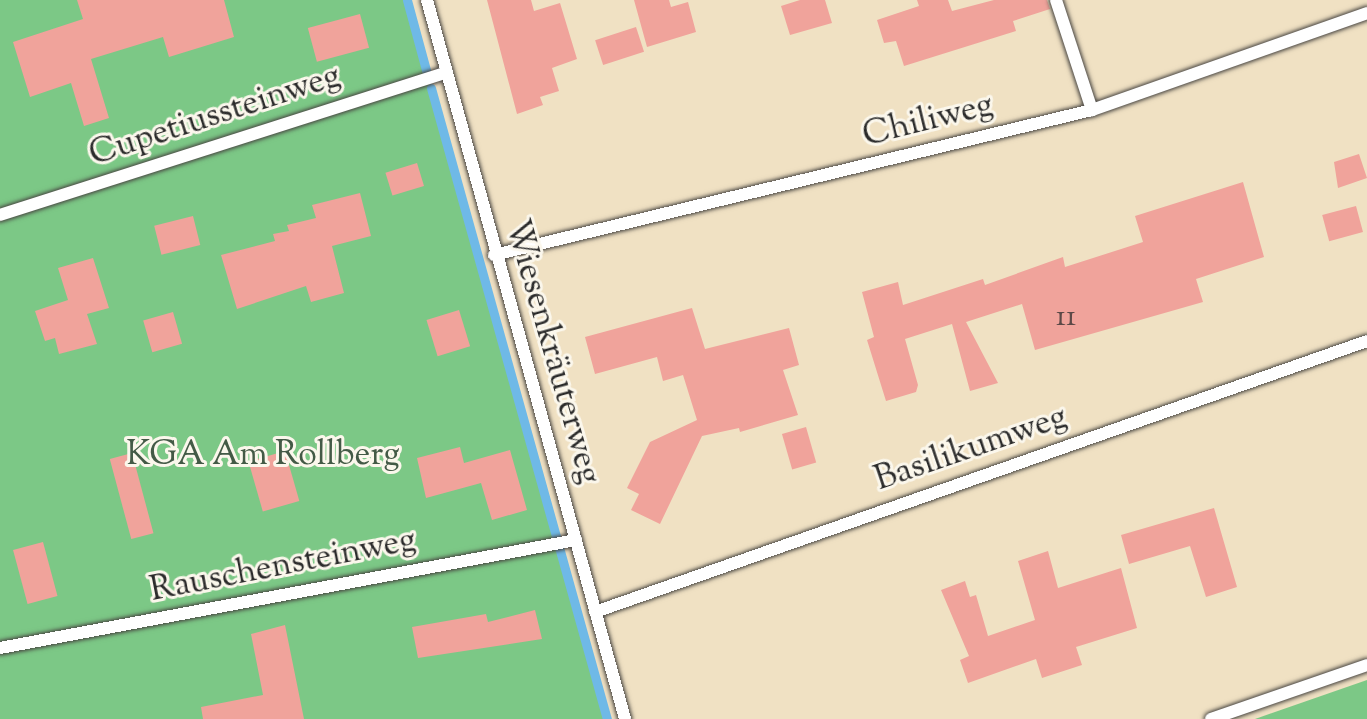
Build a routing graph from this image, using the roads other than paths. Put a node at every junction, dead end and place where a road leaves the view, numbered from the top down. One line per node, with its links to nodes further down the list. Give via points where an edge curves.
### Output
1 (427, 0): 4 (lane, Wiesenkräuterweg)
2 (1056, 0): 5 (lane)
3 (1367, 13): 5 (lane, Chiliweg)
4 (447, 72): 6 (lane, Cupetiussteinweg); 7 (lane, Wiesenkräuterweg)
5 (1092, 110): 7 (lane, Chiliweg)
6 (0, 215)
7 (494, 255): 9 (lane, Wiesenkräuterweg)
8 (1367, 341): 10 (lane, Basilikumweg)
9 (564, 543): 10 (lane, Wiesenkräuterweg); 11 (lane, Rauschensteinweg)
10 (595, 612): 13 (lane, Wiesenkräuterweg)
11 (0, 648)
12 (1367, 665): 14 (lane)
13 (625, 719)
14 (1211, 719)

